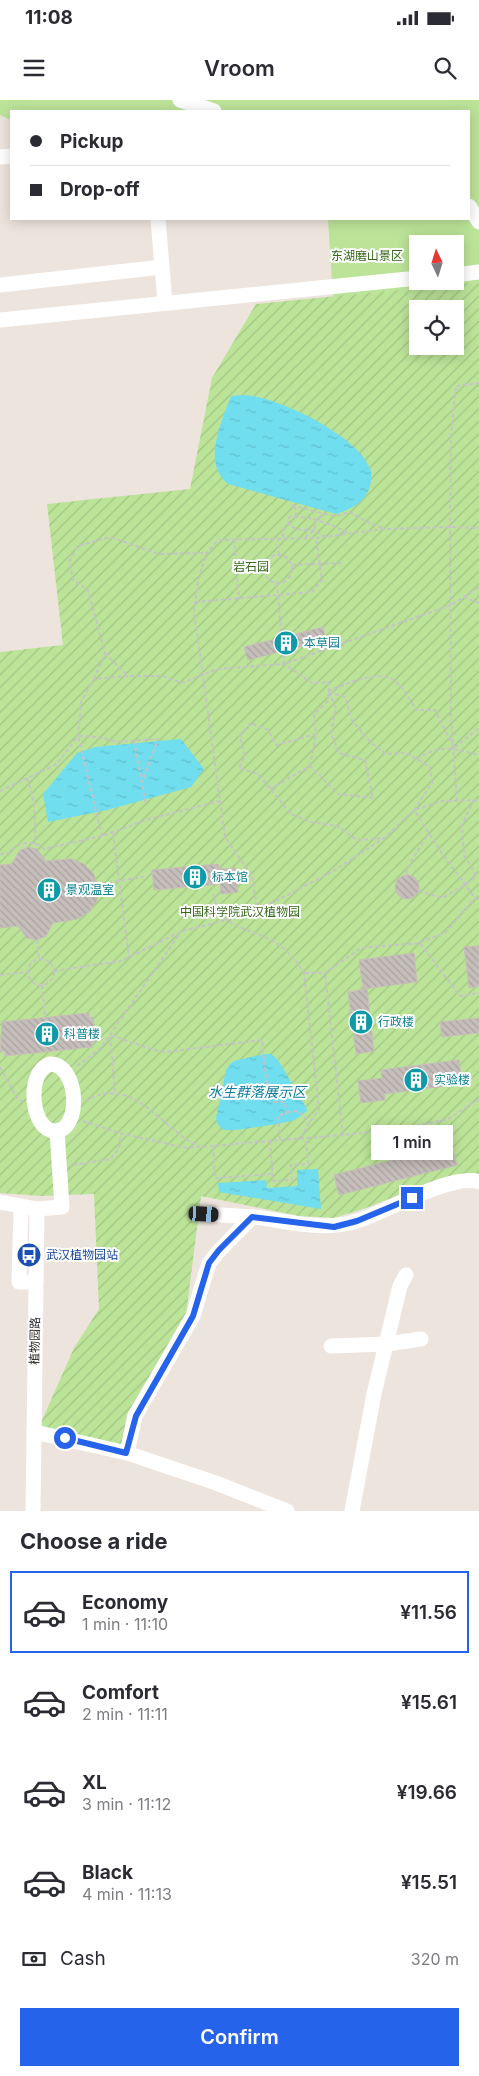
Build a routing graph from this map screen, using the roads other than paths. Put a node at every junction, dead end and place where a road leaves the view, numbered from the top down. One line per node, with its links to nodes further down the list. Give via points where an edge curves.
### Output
1 (180, 100): 2 (street)
2 (211, 110)
3 (470, 208): 5 (street)
4 (158, 220): 6 (street)
5 (479, 222)
6 (162, 267): 10 (street); 11 (street)
7 (479, 272): 8 (street)
8 (464, 274)
9 (409, 279): 11 (street)
10 (0, 285)
11 (165, 304): 12 (street)
12 (0, 320)
13 (57, 1131): 13 (street, via 49,1130 41,1123 35,1106 34,1085 37,1073 45,1066 58,1065 67,1074 73,1096 68,1124); 17 (street, via 62,1207)
14 (479, 1182): 19 (street, via 473,1179 449,1183 357,1221 334,1227)
15 (0, 1202): 16 (street)
16 (20, 1206): 17 (street); 21 (street, via 19,1282)
17 (37, 1209): 21 (street, 植物园路)
18 (204, 1214): 19 (street)
19 (252, 1217): 26 (street, via 209,1263 193,1316 136,1416)
20 (406, 1274): 23 (street, via 400,1286)
21 (36, 1282): 25 (street, 植物园路)
22 (421, 1339): 23 (street)
23 (387, 1344): 24 (street); 29 (street)
24 (331, 1346)
25 (34, 1432): 26 (street); 27 (street, 植物园路)
26 (126, 1453): 28 (street, via 192,1474)
27 (33, 1511)
28 (287, 1511)
29 (352, 1511)

